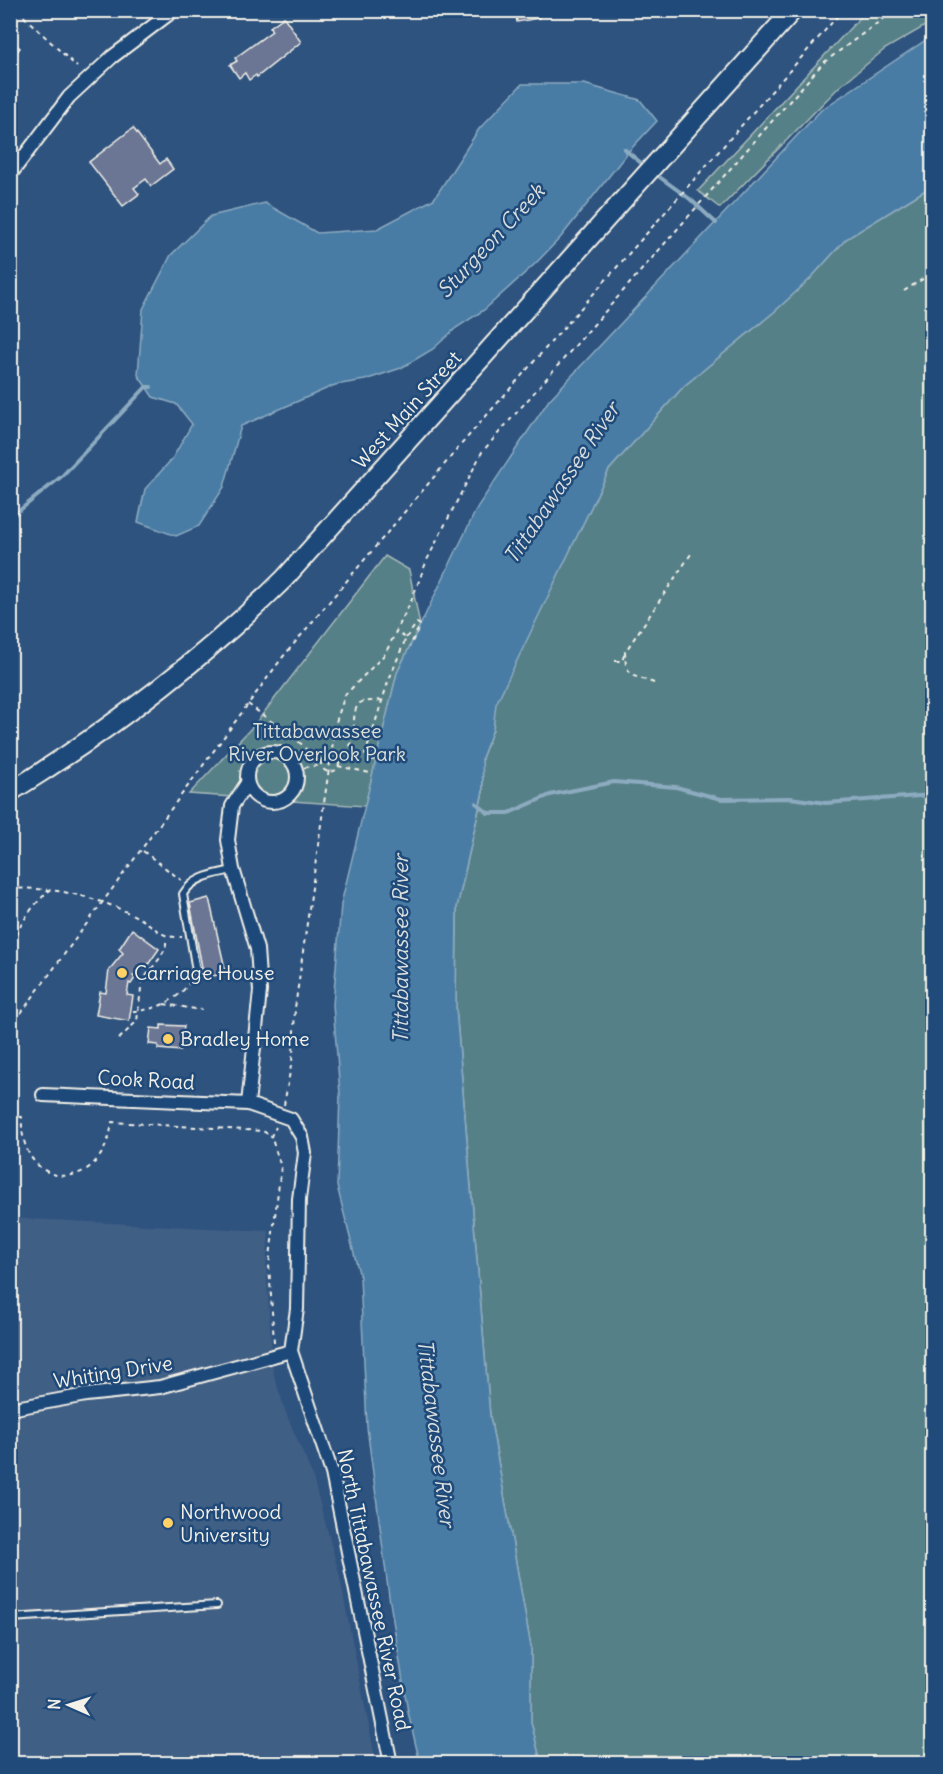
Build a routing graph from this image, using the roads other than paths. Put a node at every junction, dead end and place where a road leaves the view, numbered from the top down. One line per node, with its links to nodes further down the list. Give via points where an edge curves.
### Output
1 (174, 10): 3 (street, via 112,57 69,97)
2 (793, 10): 5 (street, West Main Street, via 256,607 138,708)
3 (10, 175)
4 (247, 783): 4 (street, via 256,797 279,802 292,792 296,769 282,754 261,754 248,770); 6 (street, via 232,807 228,840)
5 (10, 792)
6 (233, 869): 7 (lane, via 204,876 188,885 183,894); 9 (street, via 257,949 260,991)
7 (196, 971)
8 (43, 1095): 9 (street, Cook Road)
9 (248, 1104): 10 (street, North Tittabawassee River Road, via 291,1119 302,1137 305,1153 299,1199 297,1309)
10 (291, 1350): 11 (street, Whiting Drive, via 160,1387); 14 (street, North Tittabawassee River Road, via 332,1473)
11 (10, 1409)
12 (218, 1605): 13 (lane)
13 (10, 1618)
14 (391, 1764)

